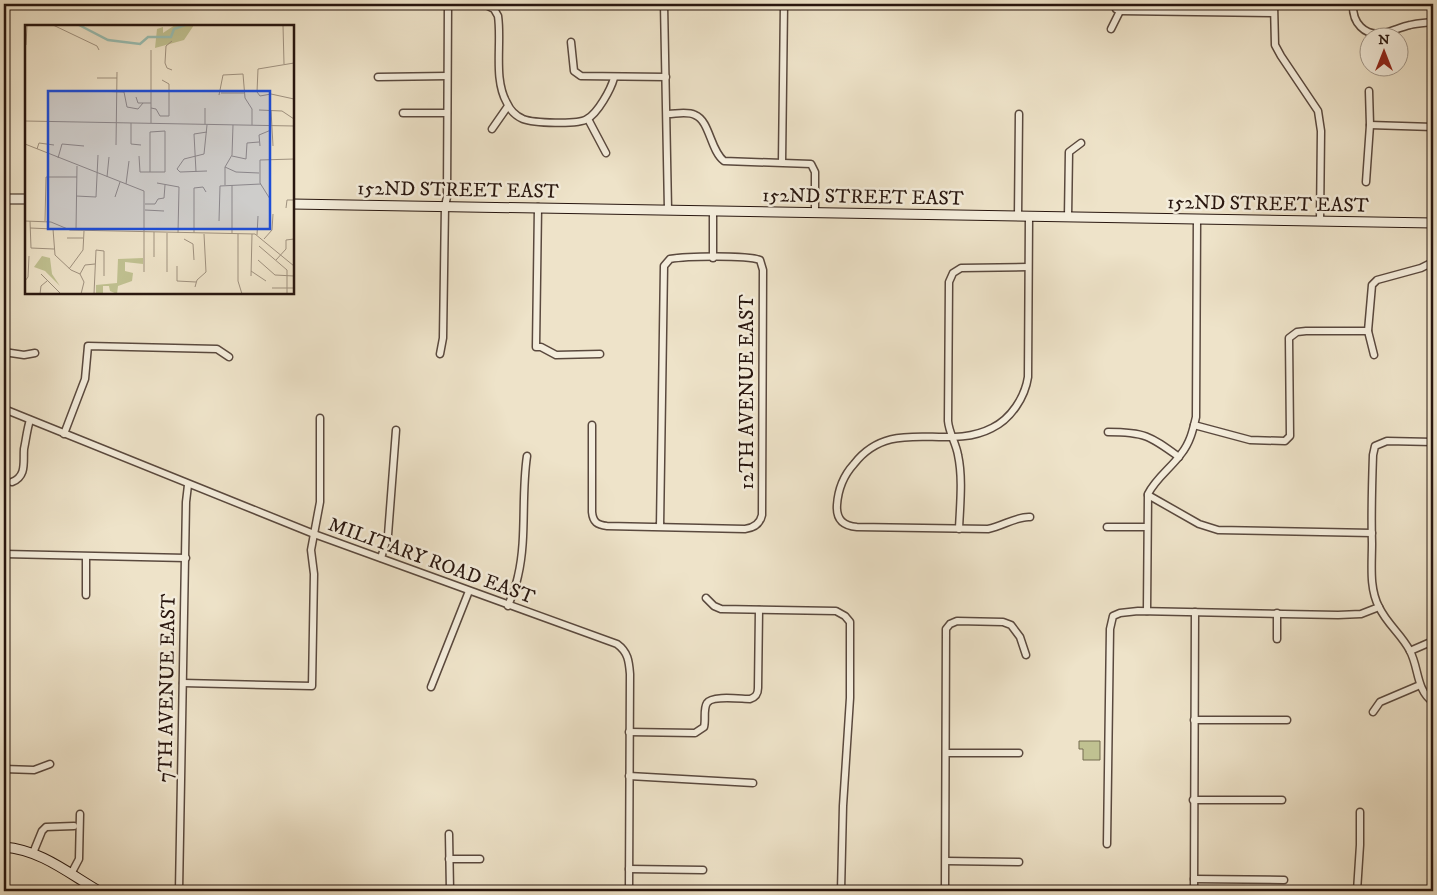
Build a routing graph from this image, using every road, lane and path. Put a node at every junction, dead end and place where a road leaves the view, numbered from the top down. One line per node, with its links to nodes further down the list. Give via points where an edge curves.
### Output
1 (448, 4): 15 (street)
2 (664, 4): 17 (street)
3 (784, 4): 31 (street)
4 (1114, 4): 9 (street)
5 (1194, 4): 10 (street)
6 (1274, 4): 11 (street)
7 (487, 5): 20 (street, via 498,16 501,88)
8 (1353, 7): 12 (street, via 1356,21 1373,33)
9 (1120, 11): 10 (street); 13 (street)
10 (1194, 12): 11 (street)
11 (1274, 13): 45 (street, via 1275,44 1318,111 1321,131)
12 (1433, 22)
13 (1111, 29)
14 (570, 42): 18 (street, via 576,73)
15 (447, 76): 16 (street); 22 (street)
16 (378, 77)
17 (666, 77): 18 (street); 23 (street)
18 (614, 78): 25 (street, via 606,96)
19 (1369, 91): 26 (street)
20 (508, 106): 25 (street, via 525,120 565,122); 28 (street)
21 (403, 113): 22 (street)
22 (447, 113): 36 (street)
23 (668, 114): 31 (street, via 698,116 718,156 724,161); 38 (street)
24 (1018, 114): 41 (street)
25 (588, 119): 30 (street)
26 (1370, 125): 27 (street); 32 (street)
27 (1433, 127)
28 (492, 129)
29 (1081, 143): 43 (street, via 1070,150 1068,156)
30 (606, 153)
31 (782, 162): 40 (street, via 811,164 814,168)
32 (1366, 182)
33 (4, 199): 34 (main road)
34 (25, 199)
35 (294, 204): 36 (main road, 152ND STREET EAST)
36 (445, 206): 37 (main road, 152ND STREET EAST); 53 (street)
37 (538, 208): 38 (main road, 152ND STREET EAST); 54 (street, via 536,347 556,355)
38 (668, 210): 39 (main road, 152ND STREET EAST)
39 (713, 211): 40 (main road, 152ND STREET EAST); 47 (street)
40 (815, 212): 41 (main road, 152ND STREET EAST)
41 (1018, 216): 42 (main road, 152ND STREET EAST)
42 (1029, 217): 43 (main road, 152ND STREET EAST); 49 (street)
43 (1068, 217): 44 (main road, 152ND STREET EAST)
44 (1197, 219): 45 (main road, 152ND STREET EAST); 61 (street, via 1197,404)
45 (1320, 221): 46 (main road, 152ND STREET EAST)
46 (1433, 223)
47 (713, 258): 73 (street, via 670,259 663,271); 73 (street, 12TH AVENUE EAST, via 761,261 762,515 753,528 745,529)
48 (1433, 262): 50 (street, via 1373,282)
49 (1028, 267): 65 (street, via 1028,377 1020,400 1008,417 993,428 974,435); 65 (street, via 961,268 955,270 951,277 948,421)
50 (1368, 332): 55 (street); 61 (street, via 1306,331 1297,332 1290,338 1288,439 1282,442 1250,440)
51 (4, 352): 52 (street)
52 (35, 353)
53 (440, 354)
54 (600, 354)
55 (1374, 355)
56 (229, 357): 64 (street, via 217,349 88,346 85,379)
57 (4, 409): 59 (street, MILITARY ROAD EAST)
58 (320, 418): 78 (street, via 320,502)
59 (30, 420): 64 (street, MILITARY ROAD EAST); 69 (street, via 23,469)
60 (592, 425): 73 (street, via 592,512 596,522 607,526)
61 (1194, 425): 68 (street)
62 (396, 430): 82 (street, via 388,535)
63 (1108, 432): 68 (street, via 1146,435)
64 (64, 434): 70 (street, MILITARY ROAD EAST)
65 (952, 436): 76 (street, via 960,474); 76 (street, via 898,437 865,451 842,484 836,508 840,521 857,527)
66 (1433, 442): 77 (street, via 1377,444 1373,455)
67 (527, 456): 86 (street, via 519,574)
68 (1179, 457): 71 (street, via 1156,481)
69 (12, 482)
70 (188, 485): 78 (street, MILITARY ROAD EAST); 81 (street, 7TH AVENUE EAST)
71 (1148, 495): 74 (street); 77 (street, via 1199,524 1218,530)
72 (1030, 517): 76 (street, via 988,529)
73 (660, 527)
74 (1147, 527): 75 (street); 89 (street)
75 (1107, 528)
76 (960, 529)
77 (1372, 533): 87 (street, via 1372,586)
78 (314, 534): 82 (street, MILITARY ROAD EAST); 96 (street, via 311,550 314,574 312,686)
79 (4, 554): 80 (street)
80 (86, 556): 81 (street); 84 (street)
81 (186, 558): 96 (street, 7TH AVENUE EAST)
82 (381, 558): 83 (street, MILITARY ROAD EAST)
83 (469, 592): 86 (street, MILITARY ROAD EAST); 98 (street)
84 (86, 595)
85 (706, 598): 88 (street, via 721,609)
86 (508, 606): 103 (street, MILITARY ROAD EAST, via 623,648 630,663)
87 (1378, 607): 91 (street, via 1360,614); 94 (street)
88 (759, 610): 103 (street, via 758,692 754,698 710,700 706,706 705,723 695,733); 134 (street, via 836,611 850,622 850,698)
89 (1147, 611): 90 (street); 116 (street, via 1127,611 1113,616 1110,629)
90 (1195, 612): 91 (street); 101 (street)
91 (1277, 613): 92 (street)
92 (1277, 639)
93 (1433, 641): 94 (street)
94 (1410, 651): 97 (street)
95 (1026, 655): 104 (street, via 1017,631 1006,623 963,621 950,624 946,634)
96 (182, 683): 131 (street, 7TH AVENUE EAST)
97 (1420, 685): 99 (street); 100 (street, via 1380,702)
98 (431, 687)
99 (1433, 702)
100 (1373, 712)
101 (1194, 720): 102 (street); 110 (street)
102 (1287, 720)
103 (629, 732): 108 (street, MILITARY ROAD EAST)
104 (946, 753): 105 (street); 121 (street)
105 (1019, 753)
106 (50, 764): 107 (street, via 34,770)
107 (4, 769)
108 (629, 776): 109 (street); 123 (street, MILITARY ROAD EAST)
109 (753, 783)
110 (1193, 800): 111 (street); 126 (street)
111 (1282, 800)
112 (1360, 812): 137 (street)
113 (80, 814): 125 (street, via 80,859)
114 (74, 826): 118 (street, via 46,827)
115 (449, 834): 119 (street)
116 (1106, 844)
117 (4, 848): 118 (main road)
118 (32, 853): 125 (main road)
119 (449, 859): 120 (street); 132 (street)
120 (480, 859)
121 (946, 861): 122 (street); 135 (street)
122 (1020, 862)
123 (629, 869): 124 (street); 133 (street, MILITARY ROAD EAST)
124 (703, 870)
125 (71, 874): 130 (main road)
126 (1194, 879): 127 (street); 136 (street)
127 (1284, 880)
128 (4, 891): 129 (street)
129 (15, 891)
130 (98, 891)
131 (178, 891)
132 (450, 891)
133 (629, 891)
134 (841, 891)
135 (945, 891)
136 (1194, 891)
137 (1357, 891)

